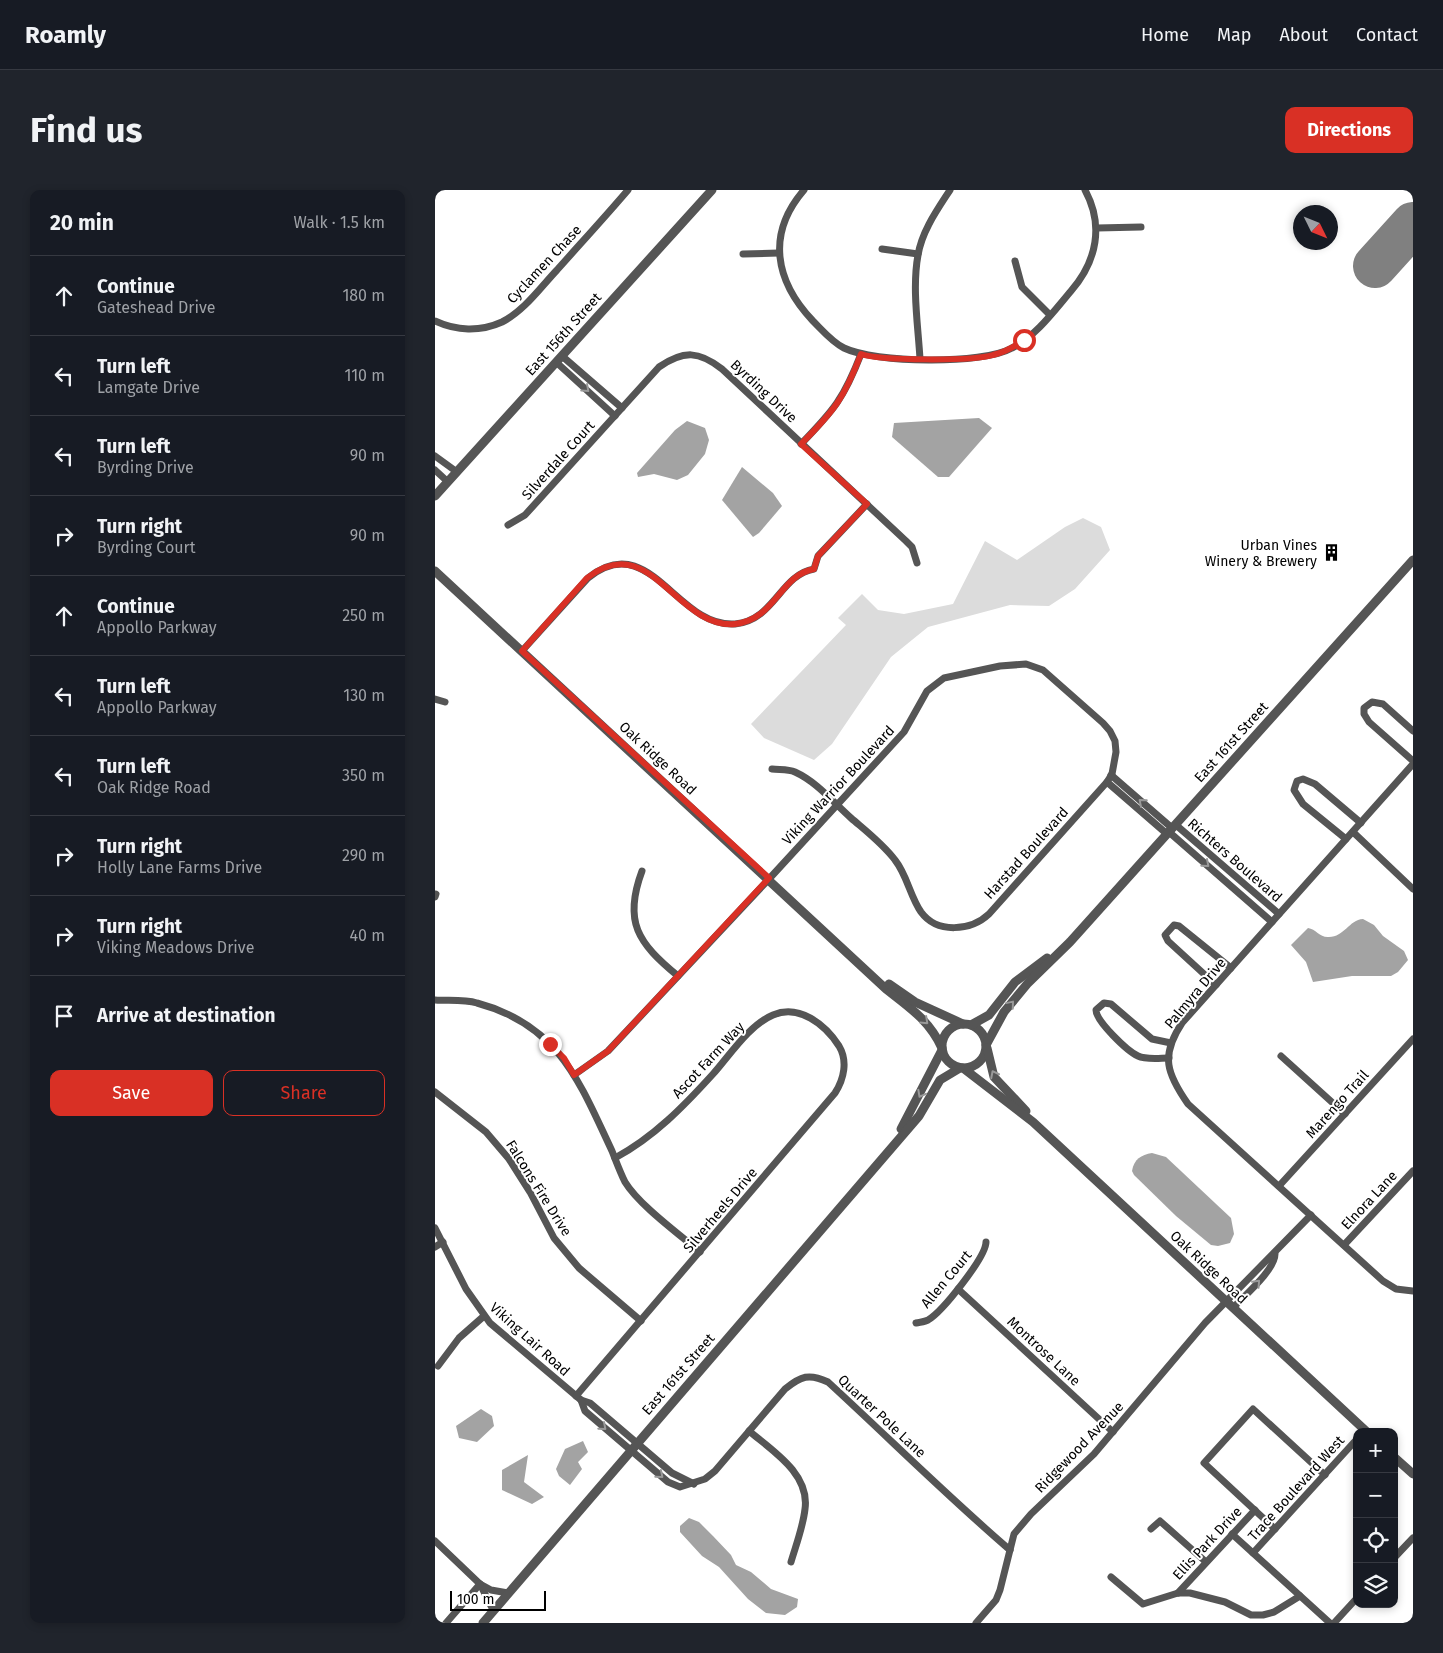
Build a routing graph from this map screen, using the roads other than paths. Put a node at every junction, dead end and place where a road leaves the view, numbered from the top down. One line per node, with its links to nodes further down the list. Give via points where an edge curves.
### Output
1 (629, 190): 14 (street, Cyclamen Chase, via 510,318 477,329 457,329)
2 (712, 190): 16 (street, East 156th Street)
3 (804, 190): 9 (street, via 785,218)
4 (950, 190): 11 (street, via 927,227)
5 (1085, 190): 7 (street, via 1092,203)
6 (1141, 227): 7 (street)
7 (1097, 228): 13 (street, via 1094,253 1079,282)
8 (882, 249): 11 (street)
9 (779, 253): 10 (street); 15 (street, via 784,280 801,309 831,340)
10 (743, 254)
11 (918, 254): 17 (street)
12 (1015, 261): 13 (street, via 1022,287)
13 (1050, 315): 17 (street, via 1012,348 991,356)
14 (435, 322)
15 (861, 354): 17 (street); 20 (street, via 844,395)
16 (559, 359): 18 (street); 19 (street, one-way to 19); 23 (street, East 156th Street)
17 (920, 359)
18 (622, 408): 19 (street, Silverdale Court); 20 (street, Byrding Drive, via 659,366 686,354 697,355 722,368)
19 (615, 416): 27 (street, Silverdale Court, via 525,514)
20 (801, 444): 26 (street, Byrding Drive)
21 (435, 456): 23 (street)
22 (435, 470): 24 (street)
23 (457, 472): 24 (street, East 156th Street)
24 (448, 482): 25 (street, East 156th Street)
25 (435, 496)
26 (867, 504): 29 (street, Byrding Drive, via 912,547); 31 (street, via 818,556 814,569 802,572 764,612 750,620 734,624 703,618 644,569 628,565 606,568 587,578)
27 (508, 525)
28 (1413, 560): 42 (street, East 161st Street)
29 (917, 562)
30 (435, 571): 31 (street, Oak Ridge Road)
31 (522, 651): 46 (street, Oak Ridge Road)
32 (1026, 664): 38 (street, Harstad Boulevard, via 1043,670 1110,732 1116,752); 40 (street, Viking Warrior Boulevard, via 944,678 927,691 904,732)
33 (435, 699): 34 (street)
34 (445, 702)
35 (1413, 731): 36 (street, via 1379,702 1372,702 1364,708 1369,722)
36 (1413, 763): 41 (street, Palmyra Drive)
37 (772, 769): 40 (street, via 792,771 810,780)
38 (1111, 775): 39 (street, Harstad Boulevard); 42 (street, one-way to 38)
39 (1107, 782): 40 (street, Harstad Boulevard, via 981,922 957,929 937,923 921,912 896,862); 42 (street)
40 (836, 804): 46 (street, Viking Warrior Boulevard)
41 (1361, 823): 43 (street, Palmyra Drive); 44 (street, via 1315,784 1303,779 1297,781 1294,790 1303,804)
42 (1171, 830): 48 (street, Richters Boulevard); 49 (street, Richters Boulevard, one-way to 49); 50 (street, East 161st Street)
43 (1353, 832): 44 (street, Palmyra Drive); 47 (street)
44 (1346, 840): 48 (street, Palmyra Drive)
45 (642, 871): 53 (street, via 633,894 641,938 655,957)
46 (769, 878): 51 (street, Oak Ridge Road); 53 (street, Viking Warrior Boulevard)
47 (1413, 888)
48 (1279, 914): 49 (street, Palmyra Drive)
49 (1271, 922): 52 (street, Palmyra Drive)
50 (1070, 942): 56 (street, East 161st Street, via 1015,982 989,1015); 60 (street, East 161st Street, one-way to 50, via 1004,1012)
51 (863, 965): 56 (street, Oak Ridge Road, via 915,1002); 61 (street, Oak Ridge Road, one-way to 61, via 930,1026)
52 (1231, 968): 54 (street, Palmyra Drive); 54 (street, via 1179,926 1167,931 1168,941)
53 (678, 976): 65 (street, Viking Warrior Boulevard, via 608,1051)
54 (1216, 985): 59 (street, Palmyra Drive, via 1182,1022)
55 (435, 1000): 65 (street, via 475,1002 506,1013 531,1027 550,1044)
56 (967, 1024): 60 (street, via 982,1033); 61 (street, via 950,1028 945,1034)
57 (825, 1029): 70 (street, Ascot Farm Way, via 799,1013 781,1012 771,1016 747,1035 674,1114 637,1145); 79 (street, Silverheels Drive, via 836,1041 844,1058 841,1084)
58 (1413, 1039): 67 (street, Marengo Trail)
59 (1171, 1043): 63 (street, Palmyra Drive); 63 (street, via 1152,1039 1111,1004 1104,1003 1096,1010 1104,1026 1137,1056)
60 (986, 1046): 64 (street, via 981,1061); 68 (street, Oak Ridge Road, one-way to 60, via 994,1078)
61 (942, 1049): 64 (street, via 947,1061); 69 (street, East 161st Street, one-way to 69)
62 (1281, 1056): 67 (street)
63 (1169, 1058): 72 (street, Palmyra Drive, via 1173,1082 1188,1104)
64 (962, 1068): 68 (street, Oak Ridge Road); 69 (street, East 161st Street, via 940,1080 919,1116)
65 (574, 1075): 70 (street)
66 (435, 1092): 86 (street, Falcons Fire Drive, via 486,1132 509,1159 554,1238 579,1268)
67 (1345, 1114): 72 (street, Marengo Trail)
68 (1033, 1122): 83 (street, Oak Ridge Road)
69 (893, 1143): 93 (street, East 161st Street)
70 (615, 1158): 79 (street, via 631,1190)
71 (1413, 1171): 77 (street, Elnora Lane)
72 (1279, 1186): 73 (street, Palmyra Drive)
73 (1311, 1215): 77 (street, Palmyra Drive); 80 (street)
74 (435, 1228): 75 (street, Viking Lair Road)
75 (443, 1242): 78 (street); 85 (street, Viking Lair Road, via 466,1289)
76 (986, 1242): 81 (street, Allen Court, via 982,1257)
77 (1344, 1245): 82 (street, Palmyra Drive, via 1383,1281 1402,1290)
78 (435, 1247)
79 (700, 1252): 86 (street, Silverheels Drive)
80 (1275, 1254): 83 (street, Ridgewood Avenue); 84 (street, one-way to 80, via 1269,1270)
81 (958, 1289): 87 (street, Allen Court, via 927,1321); 92 (street, Montrose Lane)
82 (1413, 1290)
83 (1226, 1302): 84 (street, Oak Ridge Road); 92 (street, Ridgewood Avenue)
84 (1233, 1308): 90 (street, Oak Ridge Road)
85 (484, 1316): 88 (street, via 459,1338); 89 (street, Viking Lair Road)
86 (641, 1321): 89 (street, Silverheels Drive)
87 (916, 1323)
88 (438, 1366)
89 (578, 1398): 93 (street, Viking Lair Road, via 590,1403); 95 (street, one-way to 95, via 585,1411)
90 (1362, 1428)
91 (749, 1431): 99 (street, Quarter Pole Lane, via 715,1471); 106 (street, Quarter Pole Lane, via 798,1378 816,1376 891,1439 948,1496); 109 (street, via 791,1467 800,1481 805,1508)
92 (1113, 1432): 106 (street, Ridgewood Avenue, via 1024,1522 1014,1534)
93 (637, 1442): 95 (street, East 161st Street); 99 (street, via 672,1473)
94 (1353, 1444): 98 (street, Trace Boulevard West)
95 (630, 1450): 99 (street, one-way to 99, via 668,1482 680,1487); 113 (street, East 161st Street)
96 (1398, 1461): 97 (street)
97 (1413, 1474)
98 (1325, 1475): 100 (street, via 1253,1409 1204,1463); 102 (street, Trace Boulevard West)
99 (694, 1484)
100 (1255, 1510): 102 (street); 103 (street, Ellis Park Drive)
101 (1151, 1529): 110 (street, via 1160,1521)
102 (1275, 1529): 107 (street, Trace Boulevard West)
103 (1232, 1534): 107 (street); 110 (street, Ellis Park Drive)
104 (1413, 1538): 108 (street)
105 (435, 1541): 112 (street)
106 (1010, 1550): 120 (street, Ridgewood Avenue, via 1001,1590)
107 (1253, 1553): 115 (street)
108 (1398, 1554)
109 (791, 1562)
110 (1206, 1562): 114 (street, Ellis Park Drive)
111 (1111, 1577): 114 (street, via 1143,1604)
112 (480, 1584): 113 (street); 117 (street); 118 (street)
113 (508, 1593): 117 (street, East 161st Street)
114 (1178, 1593): 115 (street, via 1211,1598 1251,1614 1263,1615)
115 (1300, 1596): 121 (street)
116 (1353, 1602): 121 (street)
117 (493, 1610): 119 (street, East 161st Street)
118 (446, 1623)
119 (483, 1623)
120 (976, 1623)
121 (1332, 1623)

